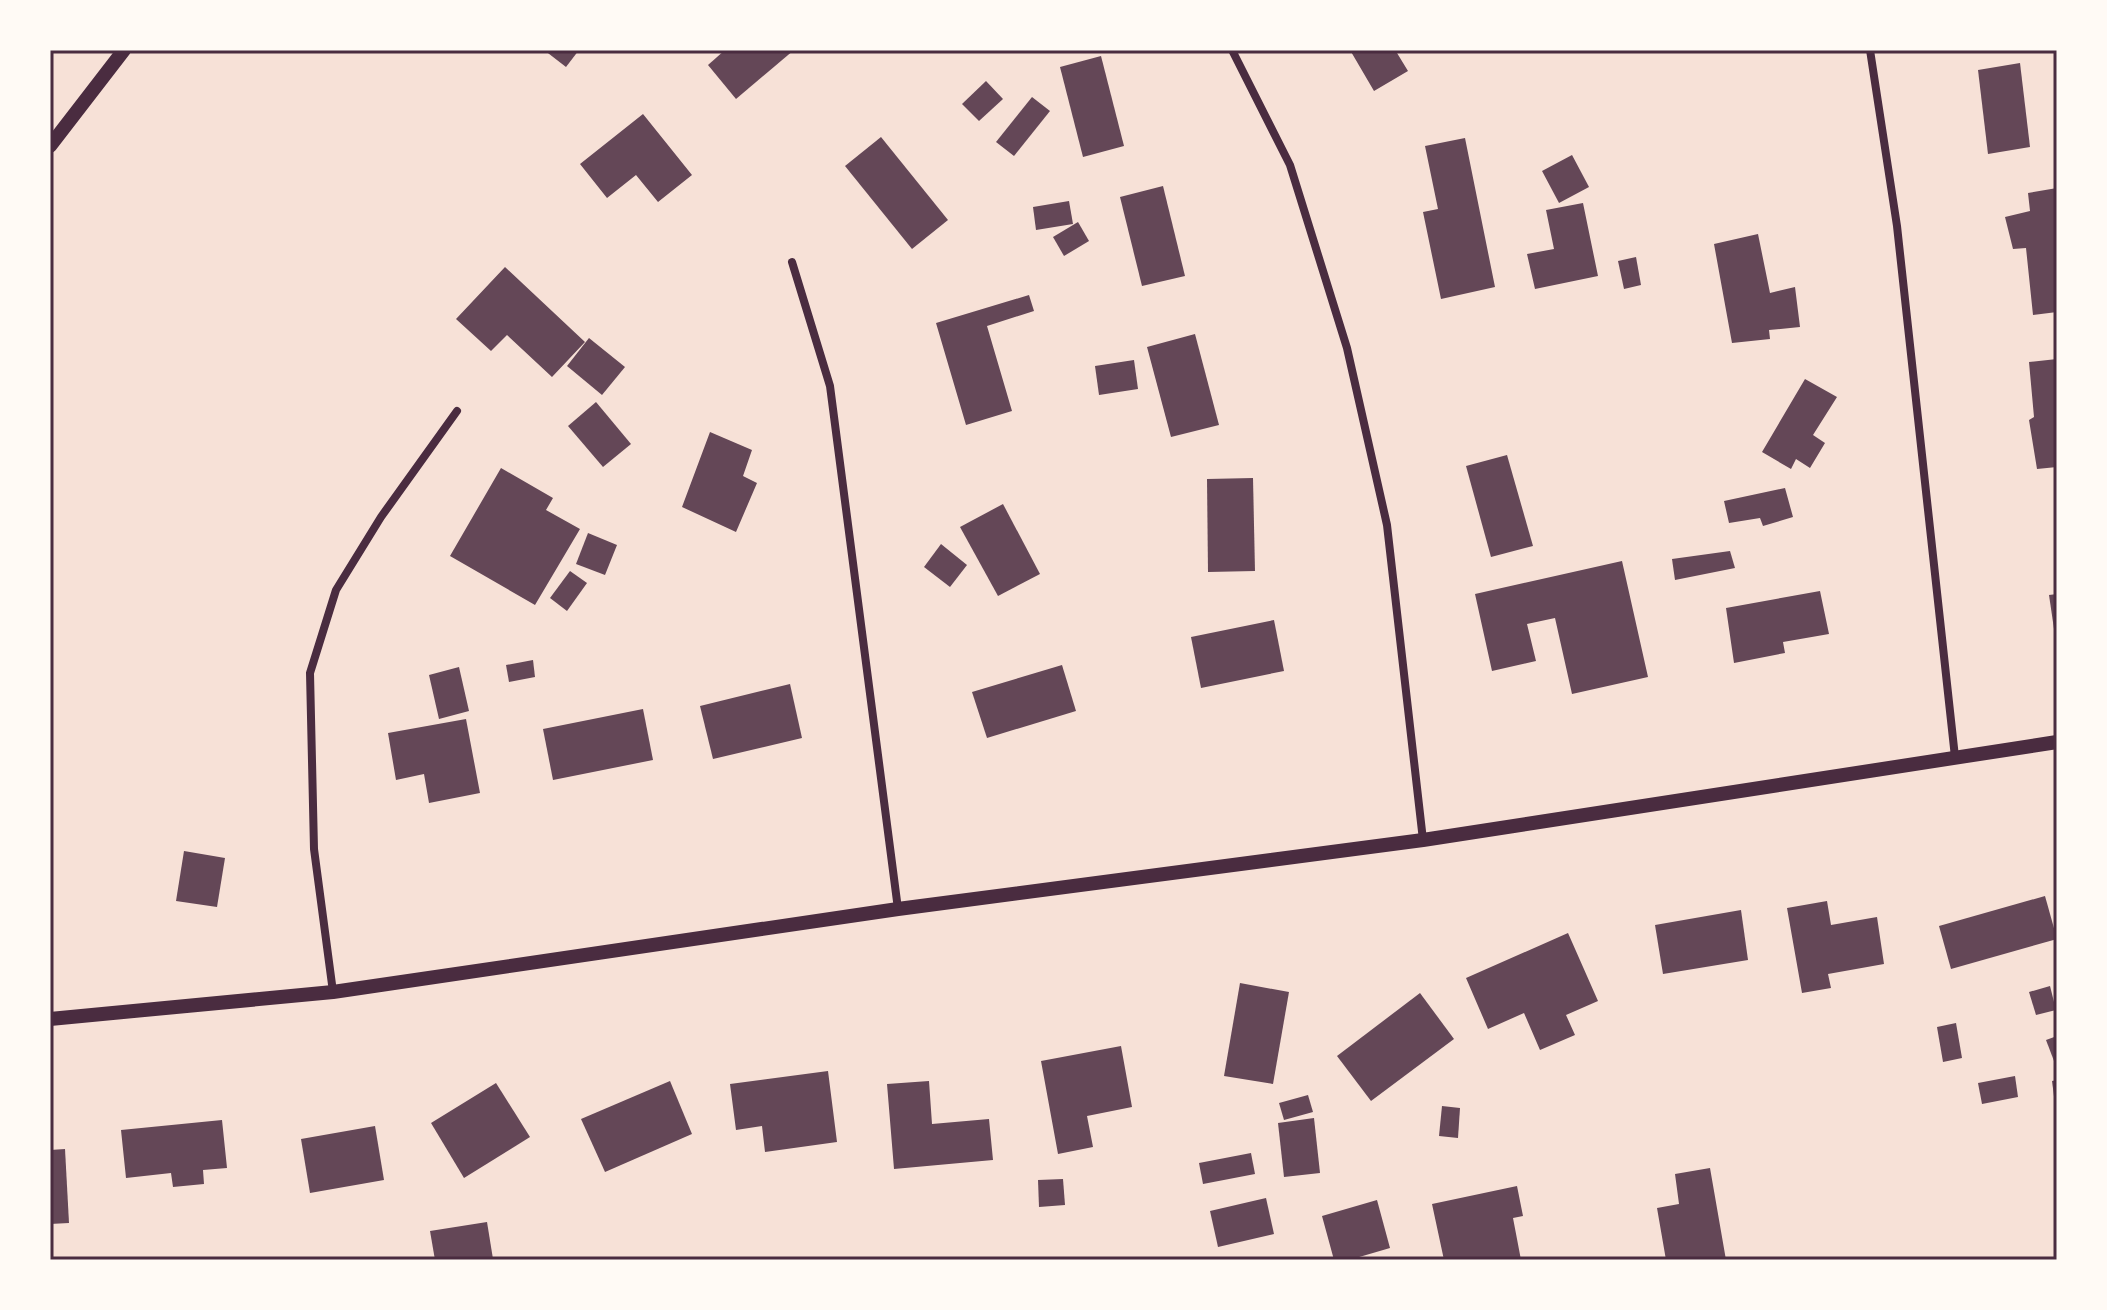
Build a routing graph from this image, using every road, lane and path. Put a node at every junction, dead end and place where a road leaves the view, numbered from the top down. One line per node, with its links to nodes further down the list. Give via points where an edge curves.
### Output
1 (124, 50): 4 (street)
2 (1232, 50): 9 (street, via 1290,165 1347,348 1387,525)
3 (1870, 50): 8 (street, via 1897,226)
4 (50, 146)
5 (792, 262): 10 (street, via 830,386)
6 (457, 411): 11 (street, via 336,590 310,673 314,849)
7 (2057, 742): 8 (street)
8 (1955, 757): 9 (street)
9 (1423, 840): 10 (street)
10 (898, 909): 11 (street)
11 (333, 992): 12 (street)
12 (50, 1019)

